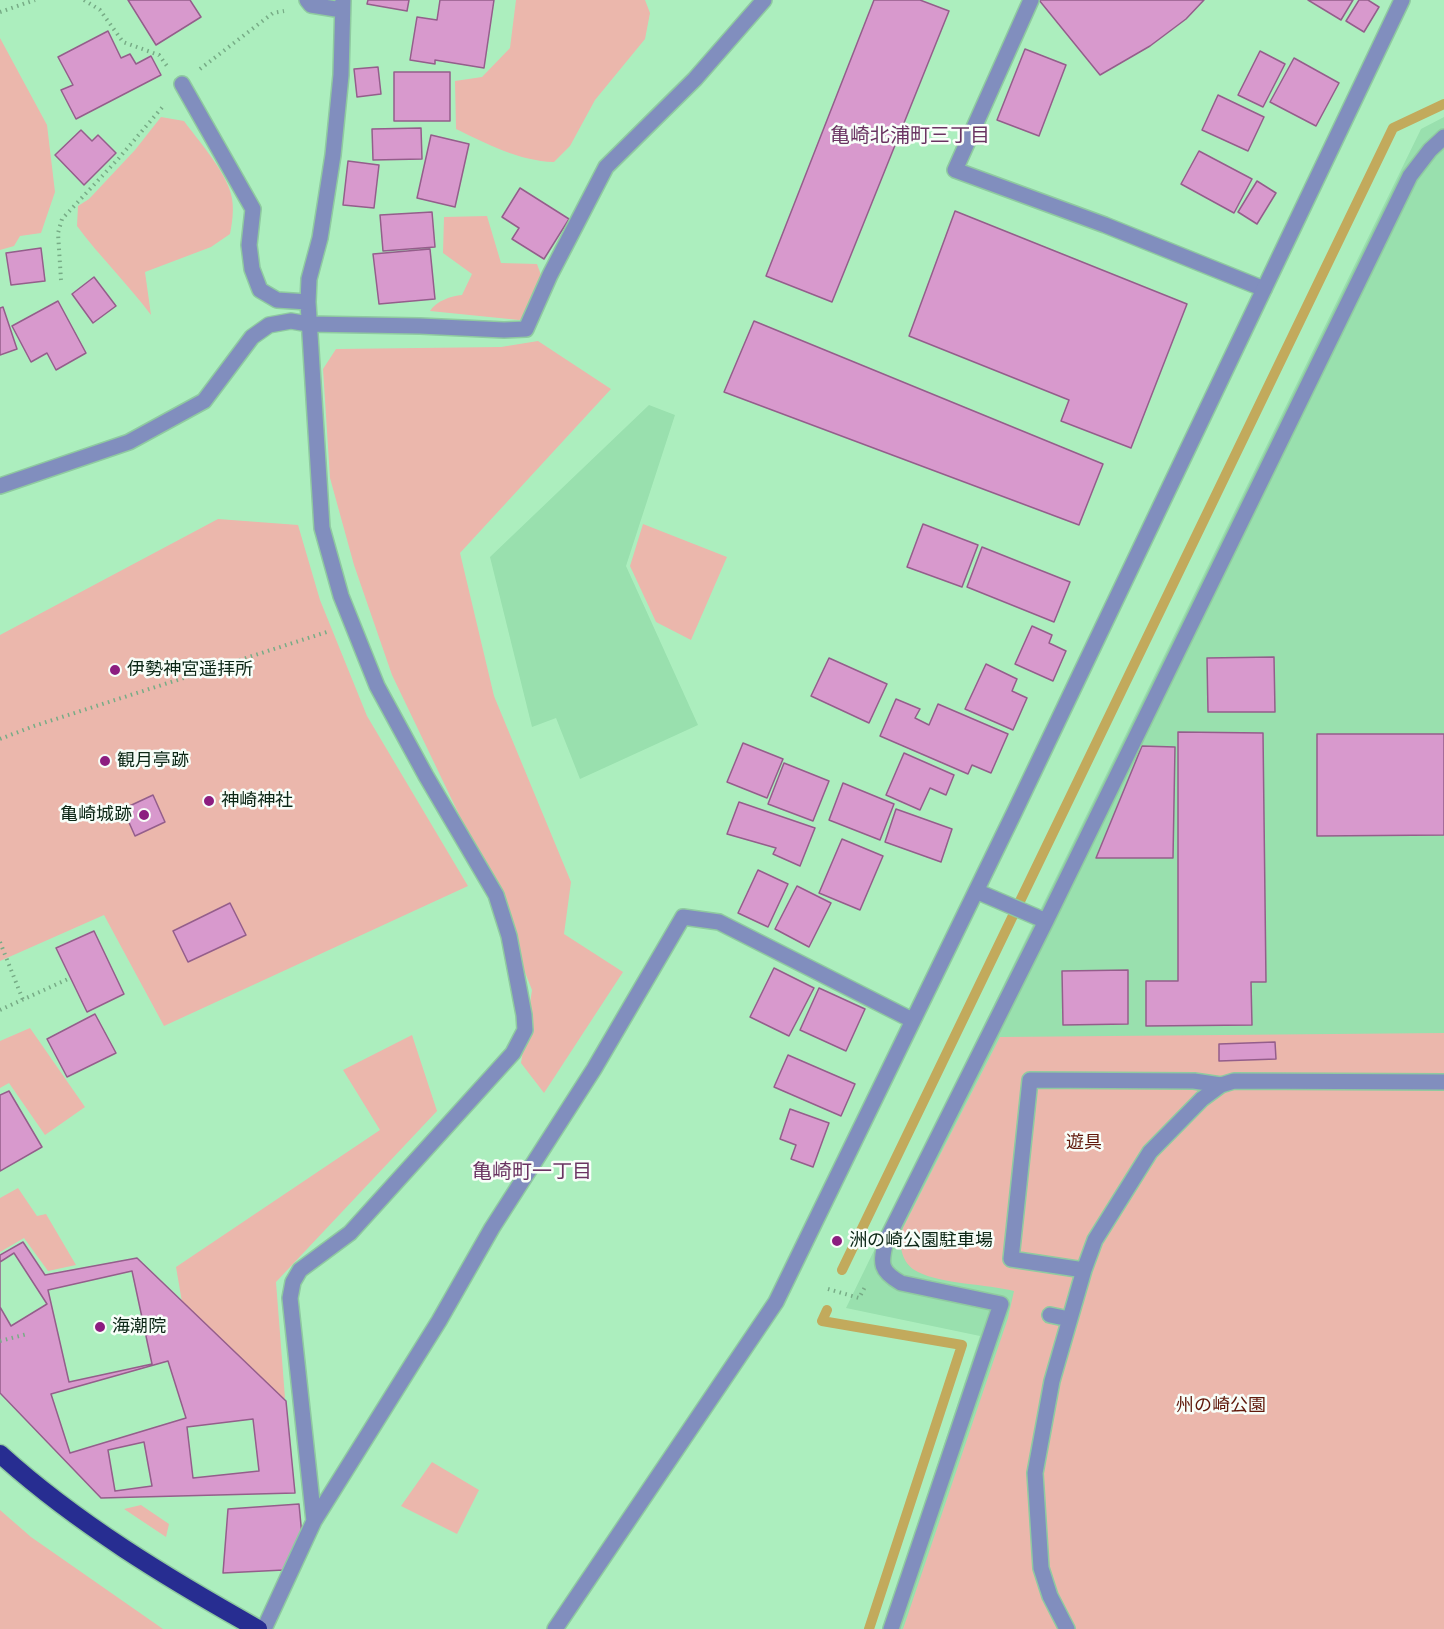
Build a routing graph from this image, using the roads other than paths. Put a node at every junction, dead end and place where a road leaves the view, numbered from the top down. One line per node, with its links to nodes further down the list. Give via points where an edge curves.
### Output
1 (764, 0): 10 (street, via 695,79 606,167 526,329)
2 (1031, 0): 8 (street, via 955,170)
3 (1402, 0): 8 (street)
4 (309, 3): 5 (street)
5 (343, 5): 9 (street, via 342,75 333,155)
6 (182, 84): 9 (street, via 253,209 249,245 260,290 277,300)
7 (1444, 137): 13 (street, via 1410,176)
8 (1264, 289): 12 (street)
9 (308, 302): 10 (street)
10 (308, 324): 11 (street, via 291,321 269,325 252,338 204,401 129,442); 21 (street, via 322,528 351,624 377,686 496,895 509,936 525,1030 513,1053 350,1233 300,1270 293,1282 290,1298)
11 (0, 486)
12 (976, 891): 13 (street); 14 (street)
13 (1042, 919): 25 (street, via 883,1255 888,1276 901,1283 1001,1304)
14 (912, 1020): 21 (street, via 719,922 683,917 594,1069); 24 (street, via 776,1302)
15 (1444, 1082): 16 (street, via 1234,1081)
16 (1221, 1085): 17 (street, via 1150,1152 1095,1240); 17 (street, via 1194,1081 1030,1080 1011,1259)
17 (1084, 1270): 19 (street)
18 (1050, 1315): 19 (street)
19 (1069, 1319): 26 (street, via 1052,1381 1035,1473 1041,1568)
20 (0, 1454): 22 (highway, via 101,1532)
21 (314, 1521): 23 (street)
22 (258, 1629)
23 (264, 1629)
24 (555, 1629)
25 (891, 1629)
26 (1067, 1629)

